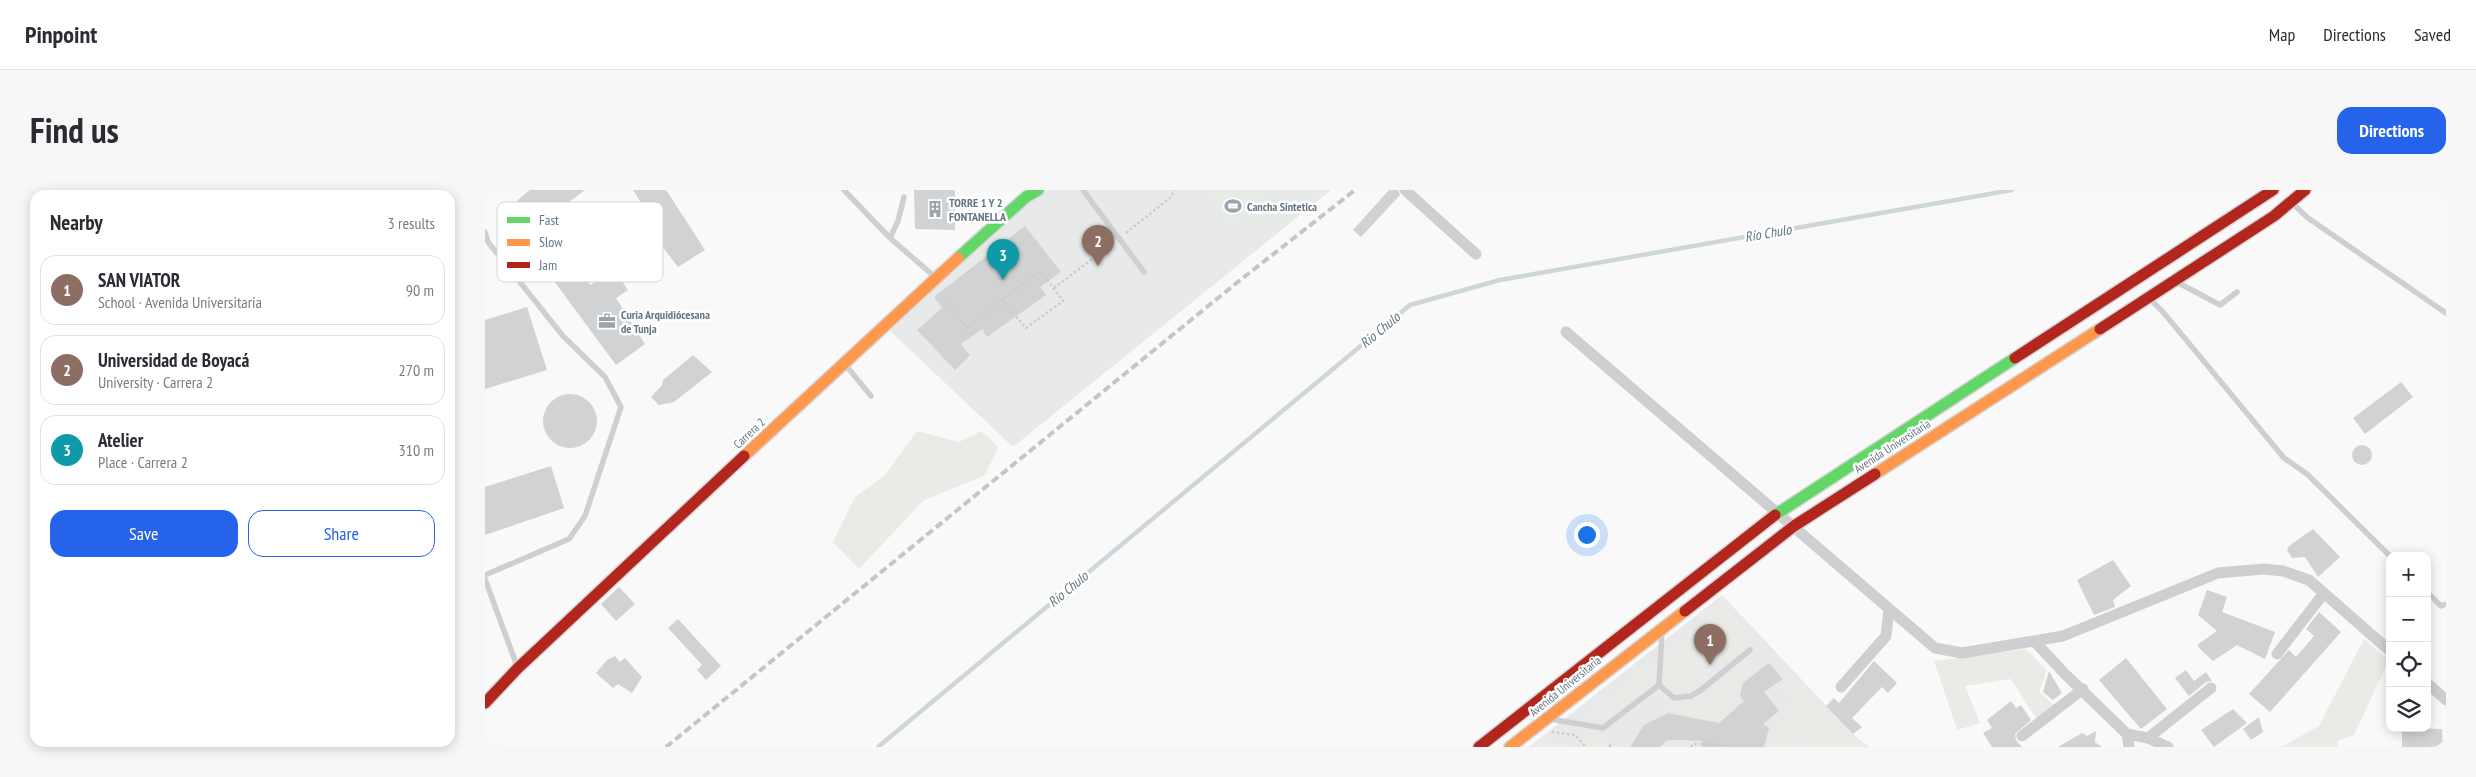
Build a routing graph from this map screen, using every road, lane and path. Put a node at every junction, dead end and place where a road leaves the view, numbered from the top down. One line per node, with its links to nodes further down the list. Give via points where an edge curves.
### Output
1 (1038, 190): 17 (main road, Carrera 2, via 1026,197)
2 (1083, 190): 16 (lane)
3 (1175, 190): 12 (path, via 1170,198)
4 (1405, 190): 15 (street)
5 (2273, 190): 29 (main road, Avenida Universitaria)
6 (2305, 190): 9 (main road, Avenida Universitaria)
7 (848, 191): 13 (lane)
8 (904, 197): 13 (lane)
9 (2291, 202): 18 (main road, Avenida Universitaria); 25 (lane, via 2308,218)
10 (1120, 226): 12 (path)
11 (485, 232): 14 (lane)
12 (1126, 233): 20 (path)
13 (890, 238): 17 (lane)
14 (497, 253)
15 (1476, 254)
16 (1144, 272)
17 (936, 278): 27 (main road, Carrera 2)
18 (2173, 280): 21 (lane, via 2220,305); 22 (main road, Avenida Universitaria)
19 (520, 282): 32 (lane, via 563,336 605,377 621,407 585,516 569,539)
20 (1054, 288): 23 (path, via 1040,271); 23 (path, via 1063,300 1025,328)
21 (2237, 292)
22 (2147, 297): 30 (main road, Avenida Universitaria); 31 (lane, via 2284,458 2307,474)
23 (1002, 300): 24 (path, via 966,328)
24 (949, 303)
25 (2446, 312)
26 (1566, 332): 29 (street)
27 (844, 363): 28 (lane); 42 (main road, Carrera 2)
28 (871, 396)
29 (1778, 513): 30 (street); 56 (main road, Avenida Universitaria)
30 (1794, 526): 36 (street); 37 (main road, Avenida Universitaria)
31 (2386, 552)
32 (485, 577): 42 (lane)
33 (2324, 593): 38 (street, via 2309,580 2283,571 2264,569 2218,573 2063,636); 39 (street); 41 (street)
34 (2431, 596): 35 (lane, via 2441,606)
35 (2446, 604)
36 (1889, 608): 38 (street, via 1935,648 1961,653); 44 (street, via 1886,636)
37 (1662, 627): 43 (lane); 50 (main road, Avenida Universitaria)
38 (2037, 643): 47 (street)
39 (2386, 647)
40 (1750, 650): 43 (lane, via 1691,696 1674,698)
41 (2277, 654)
42 (518, 668): 49 (main road, Carrera 2)
43 (1659, 685): 50 (lane, via 1603,728)
44 (1841, 687)
45 (2431, 687): 48 (street)
46 (2211, 688): 54 (street)
47 (2083, 689): 51 (street); 53 (street)
48 (2446, 700)
49 (485, 702)
50 (1545, 718): 57 (main road, Avenida Universitaria)
51 (2127, 734): 54 (street); 62 (street)
52 (1575, 735): 58 (path)
53 (2022, 736)
54 (2148, 738): 63 (street)
55 (1610, 743): 59 (path)
56 (1479, 747)
57 (1510, 747)
58 (1586, 747)
59 (1610, 747)
60 (1691, 747): 61 (path, via 1693,744 1720,744)
61 (1721, 747)
62 (2128, 747)
63 (2168, 747)

